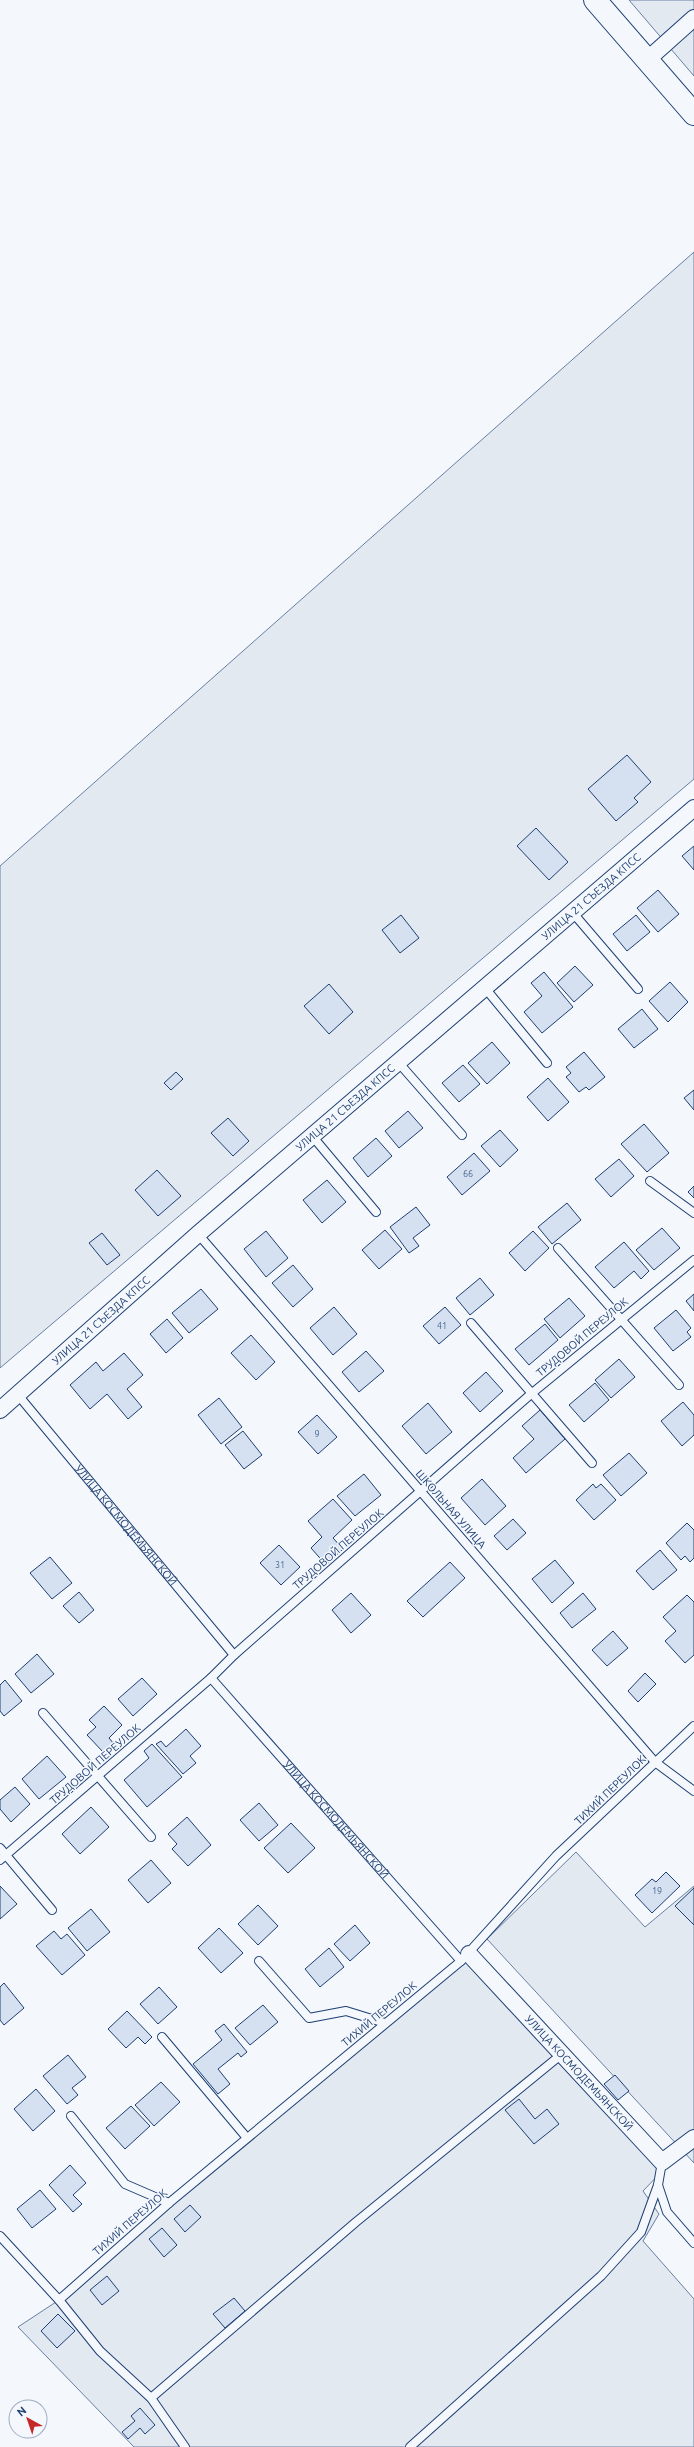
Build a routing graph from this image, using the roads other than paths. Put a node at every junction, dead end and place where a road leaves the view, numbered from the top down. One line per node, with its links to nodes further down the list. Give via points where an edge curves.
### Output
1 (595, 0): 3 (main road)
2 (694, 18): 3 (street)
3 (647, 60): 4 (main road)
4 (694, 114)
5 (694, 808): 6 (street, УЛИЦА 21 СЪЕЗДА КПСС)
6 (573, 913): 7 (street, УЛИЦА 21 СЪЕЗДА КПСС); 8 (lane)
7 (485, 988): 9 (street, УЛИЦА 21 СЪЕЗДА КПСС); 10 (lane)
8 (638, 989)
9 (398, 1062): 11 (lane); 12 (street, УЛИЦА 21 СЪЕЗДА КПСС)
10 (547, 1063)
11 (462, 1135)
12 (314, 1137): 14 (lane); 16 (street, УЛИЦА 21 СЪЕЗДА КПСС)
13 (650, 1181): 15 (lane)
14 (376, 1212)
15 (694, 1213)
16 (198, 1234): 23 (street, УЛИЦА 21 СЪЕЗДА КПСС); 26 (lane, ШКОЛЬНАЯ УЛИЦА)
17 (558, 1248): 19 (lane)
18 (694, 1260): 19 (lane, ТРУДОВОЙ ПЕРЕУЛОК)
19 (620, 1319): 21 (lane); 22 (lane, ТРУДОВОЙ ПЕРЕУЛОК)
20 (471, 1323): 22 (lane)
21 (679, 1386)
22 (531, 1394): 25 (lane); 26 (lane, ТРУДОВОЙ ПЕРЕУЛОК)
23 (18, 1395): 24 (street, УЛИЦА 21 СЪЕЗДА КПСС); 27 (lane, УЛИЦА КОСМОДЕМЬЯНСКОЙ)
24 (0, 1410)
25 (592, 1463)
26 (420, 1491): 27 (lane, ТРУДОВОЙ ПЕРЕУЛОК); 31 (lane, ШКОЛЬНАЯ УЛИЦА)
27 (234, 1655): 28 (lane, ТРУДОВОЙ ПЕРЕУЛОК)
28 (211, 1678): 32 (lane, ТРУДОВОЙ ПЕРЕУЛОК); 38 (lane, УЛИЦА КОСМОДЕМЬЯНСКОЙ)
29 (43, 1713): 32 (lane)
30 (694, 1726): 31 (lane, ТИХИЙ ПЕРЕУЛОК)
31 (655, 1762): 33 (lane, ШКОЛЬНАЯ УЛИЦА); 38 (lane, ТИХИЙ ПЕРЕУЛОК, via 556,1856)
32 (98, 1777): 34 (lane); 36 (lane, ТРУДОВОЙ ПЕРЕУЛОК)
33 (693, 1789)
34 (151, 1837)
35 (0, 1848): 36 (lane)
36 (3, 1857): 37 (lane)
37 (52, 1910)
38 (465, 1957): 40 (lane, ТИХИЙ ПЕРЕУЛОК); 42 (street, УЛИЦА КОСМОДЕМЬЯНСКОЙ)
39 (259, 1961): 40 (lane, via 309,2018 346,2011)
40 (385, 2023): 44 (lane, ТИХИЙ ПЕРЕУЛОК)
41 (162, 2037): 44 (lane)
42 (562, 2054): 46 (street, УЛИЦА КОСМОДЕМЬЯНСКОЙ); 52 (lane, via 356,2222)
43 (71, 2116): 48 (lane, via 125,2184)
44 (247, 2138): 48 (lane, ТИХИЙ ПЕРЕУЛОК)
45 (694, 2138): 46 (street)
46 (662, 2162): 47 (lane)
47 (658, 2185): 50 (lane, via 667,2212); 54 (lane, via 641,2232 601,2276)
48 (169, 2203): 51 (lane, ТИХИЙ ПЕРЕУЛОК)
49 (0, 2236): 51 (lane)
50 (694, 2243)
51 (59, 2300): 52 (lane, via 100,2351)
52 (151, 2398): 53 (lane)
53 (185, 2447)
54 (410, 2447)

